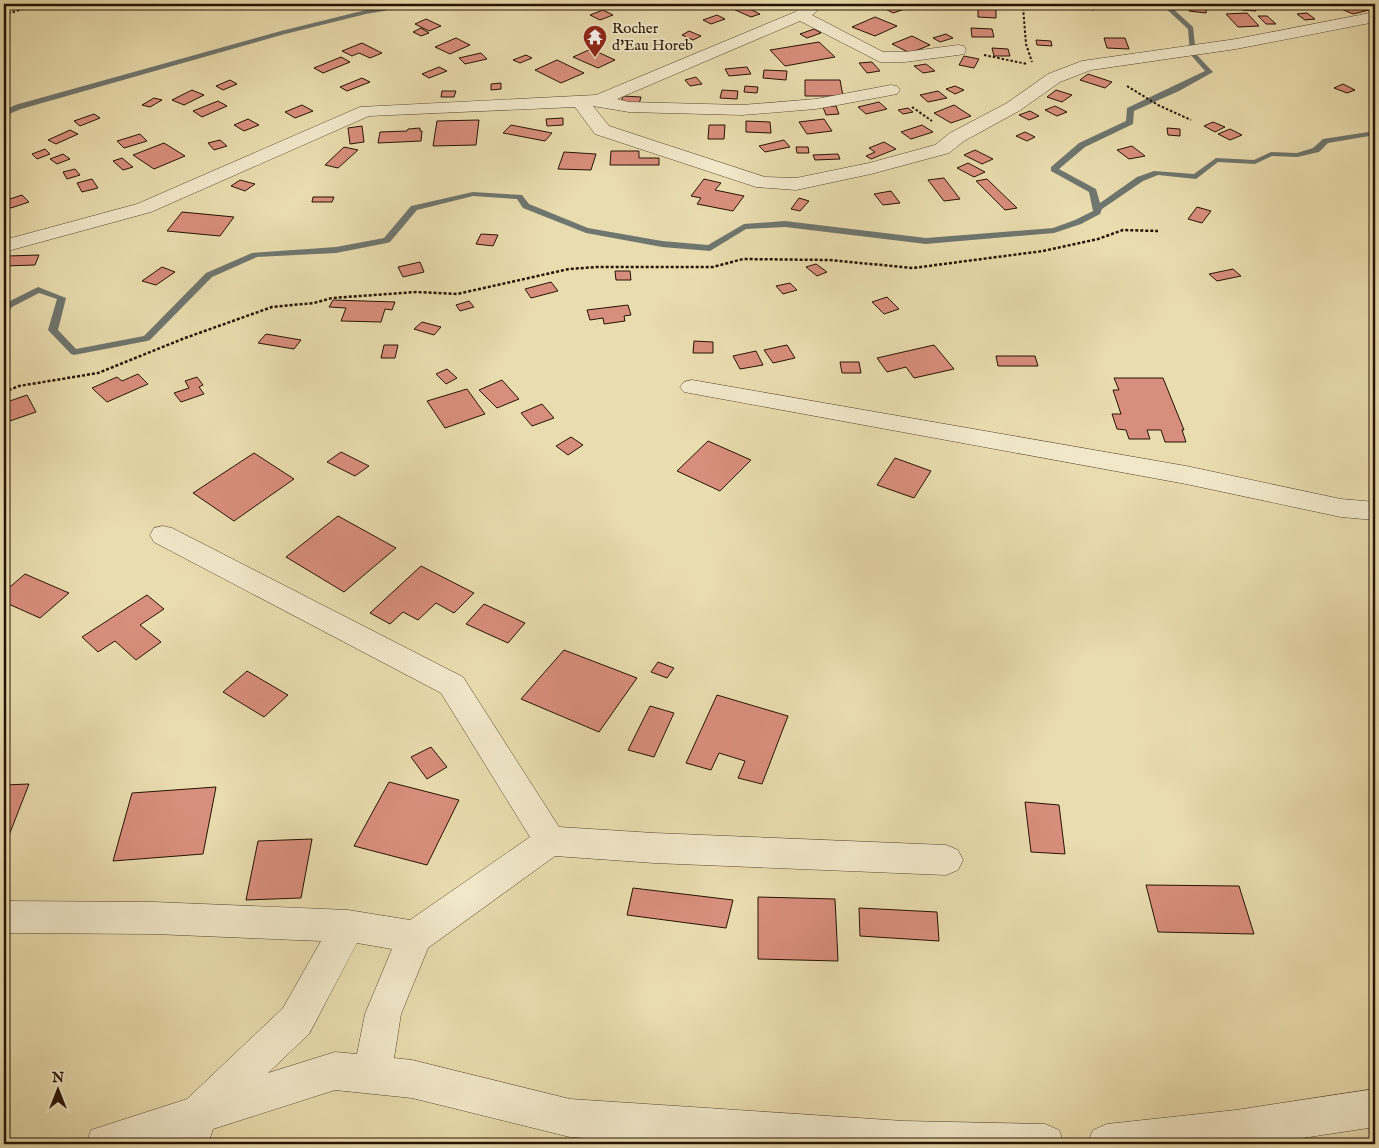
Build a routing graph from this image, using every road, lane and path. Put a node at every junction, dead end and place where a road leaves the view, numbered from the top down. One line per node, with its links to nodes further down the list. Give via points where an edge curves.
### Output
1 (38, 4): 4 (path)
2 (818, 4): 5 (street)
3 (1026, 4): 7 (path, via 1023,7 1026,44 1032,65)
4 (4, 15)
5 (801, 15): 7 (street, via 880,57); 10 (street)
6 (1375, 16): 8 (street, via 1298,26 1236,44)
7 (958, 50)
8 (1089, 66): 12 (path, via 1119,80 1158,106); 13 (street, via 1054,78 1013,108)
9 (892, 90): 10 (street, via 816,104 742,110 628,107); 13 (path)
10 (599, 100): 11 (street)
11 (580, 101): 13 (street, via 602,130 763,182 796,184 871,168 942,148); 15 (street, via 366,111 144,208)
12 (1191, 120)
13 (957, 137)
14 (1158, 232): 17 (path, via 1123,230 1042,251 913,268 829,260 744,259 713,268 569,269 456,294 416,292 332,298 272,307 98,372 19,386)
15 (4, 246)
16 (692, 387): 18 (street, via 1186,475 1341,508)
17 (4, 392)
18 (1375, 511)
19 (163, 536): 20 (street, via 452,685)
20 (550, 841): 21 (street); 24 (street)
21 (946, 860)
22 (4, 917): 23 (street, via 164,918)
23 (348, 926): 24 (street); 27 (street, via 296,1021)
24 (415, 936): 25 (street, via 383,1014)
25 (372, 1075): 27 (street, via 335,1071); 29 (street, via 412,1079 570,1118 904,1140)
26 (1375, 1108): 30 (street)
27 (194, 1129): 28 (street)
28 (105, 1144)
29 (1045, 1144)
30 (1107, 1144)

